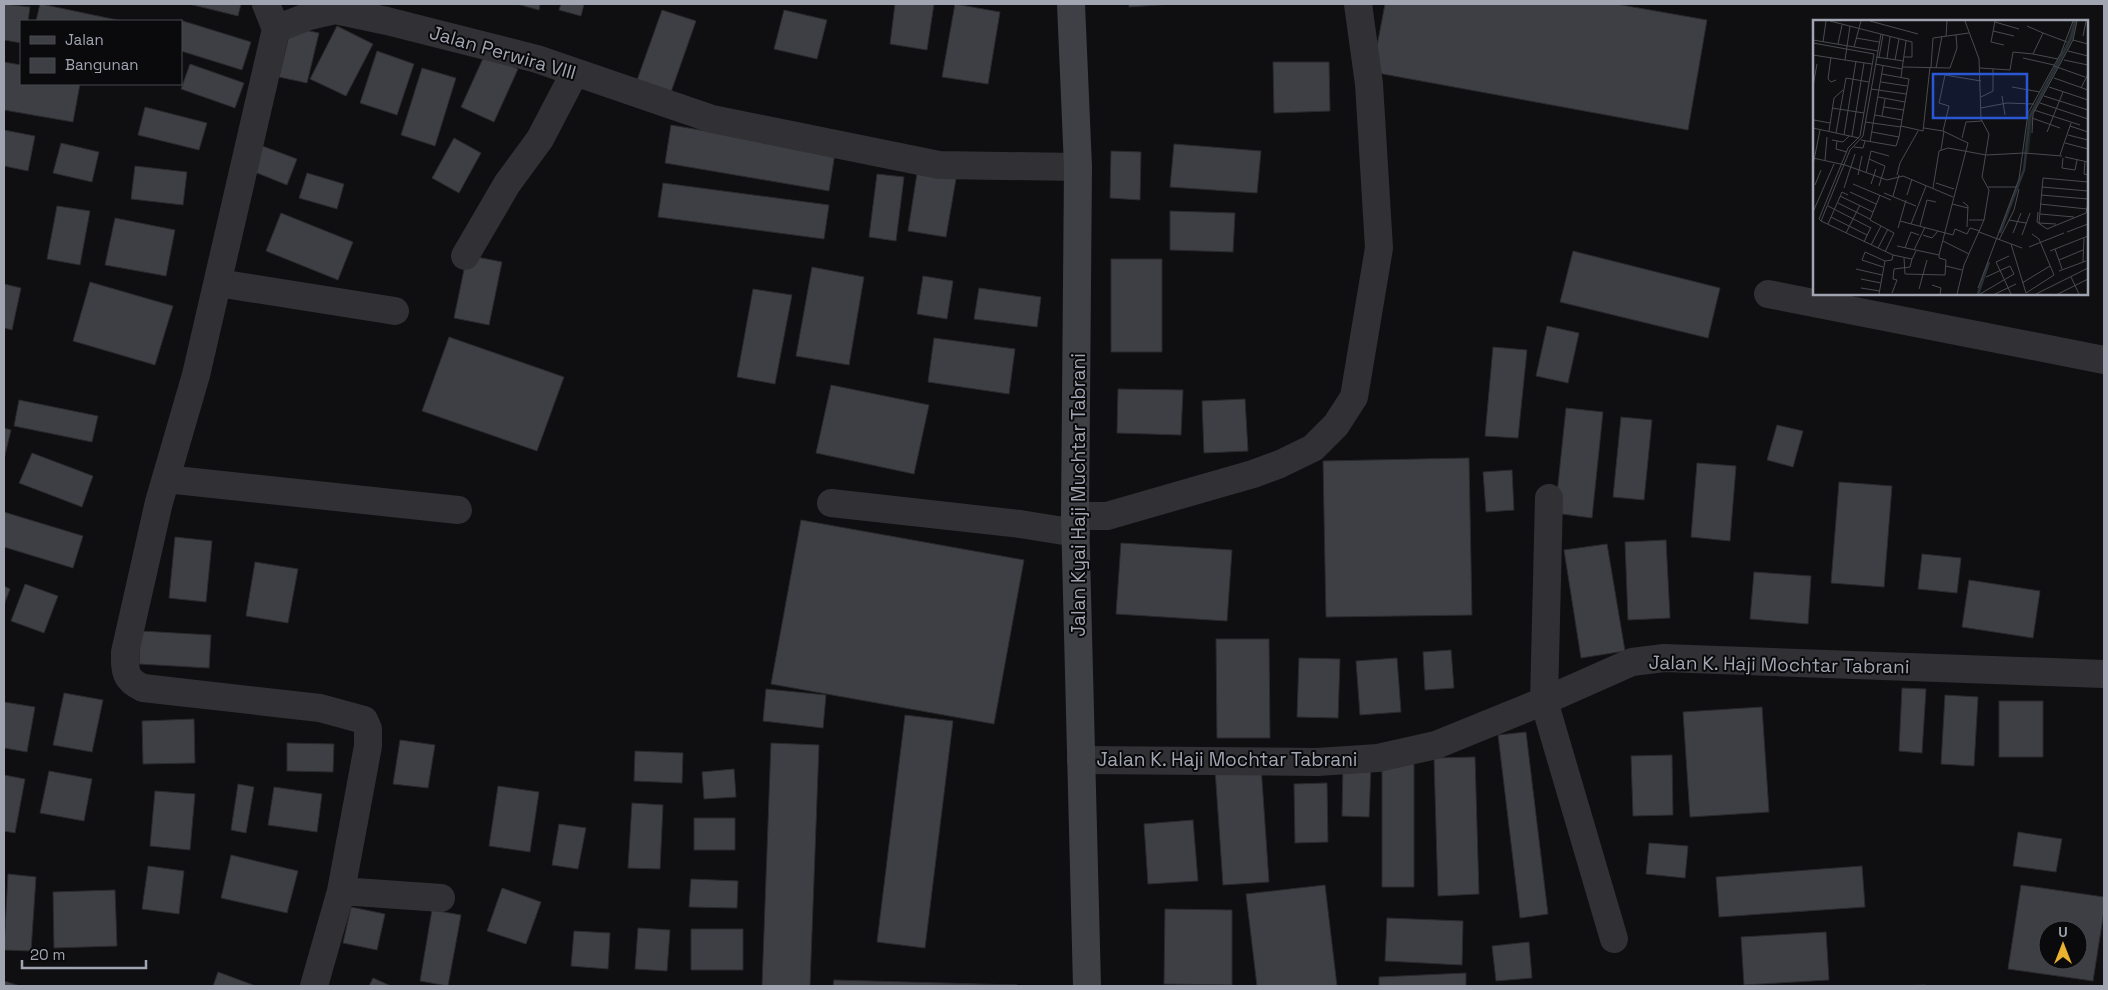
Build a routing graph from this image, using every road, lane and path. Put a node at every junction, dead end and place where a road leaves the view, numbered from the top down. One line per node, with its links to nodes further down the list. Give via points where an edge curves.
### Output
1 (266, 4): 5 (street)
2 (1071, 4): 7 (street, Jalan Kyai Haji Muchtar Tabrani)
3 (1358, 4): 17 (street, via 1369,84 1379,248 1354,397 1336,425 1313,448 1280,464)
4 (386, 12): 5 (street, Jalan Perwira VIII, via 335,10); 6 (street, Jalan Perwira VIII)
5 (276, 29): 9 (street)
6 (575, 72): 7 (street, Jalan Perwira VIII, via 712,119 939,165); 8 (street, via 540,140 507,184)
7 (1078, 168): 17 (street, Jalan Kyai Haji Muchtar Tabrani)
8 (465, 256)
9 (218, 283): 11 (street); 13 (street)
10 (1768, 294): 12 (street)
11 (395, 311)
12 (2104, 360)
13 (166, 479): 16 (street); 21 (street, via 125,652 125,671 132,682 143,688 320,708 364,720 368,729 368,746)
14 (1549, 498): 19 (street)
15 (832, 502): 17 (street, via 1020,524)
16 (458, 510)
17 (1075, 525): 20 (street, Jalan Kyai Haji Muchtar Tabrani)
18 (2104, 674): 19 (street, Jalan K. Haji Mochtar Tabrani, via 1664,658 1632,662)
19 (1544, 702): 20 (street, Jalan K. Haji Mochtar Tabrani, via 1436,745 1378,758 1317,762); 23 (street)
20 (1081, 760): 25 (street, Jalan Kyai Haji Muchtar Tabrani)
21 (341, 891): 22 (street); 24 (street)
22 (441, 898)
23 (1614, 939)
24 (314, 986)
25 (1087, 986)

